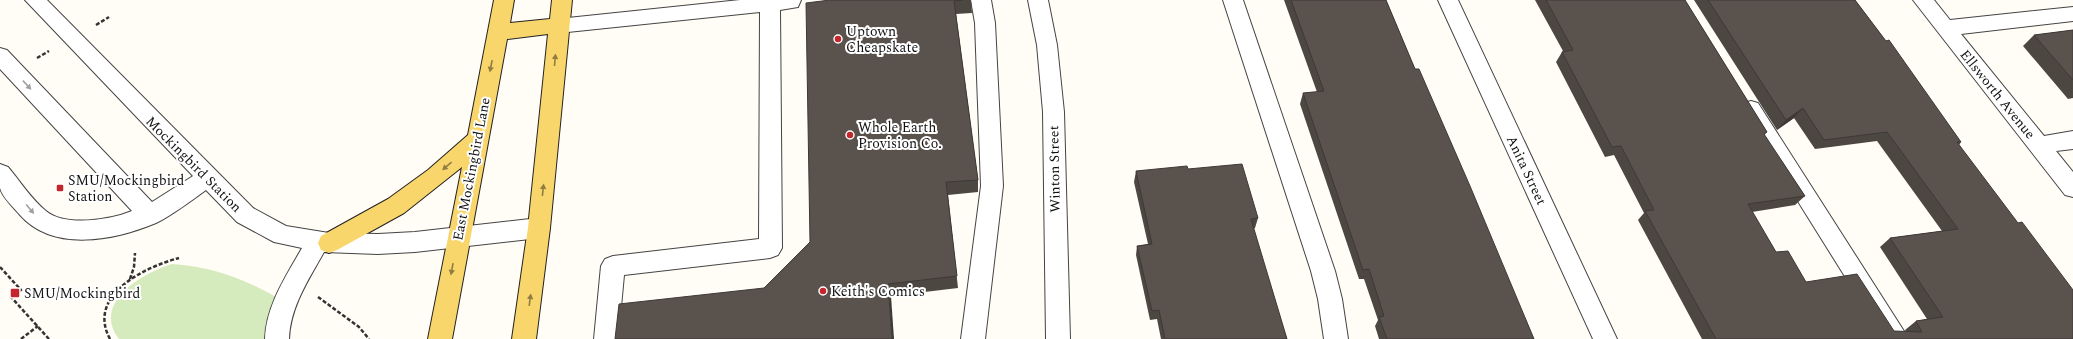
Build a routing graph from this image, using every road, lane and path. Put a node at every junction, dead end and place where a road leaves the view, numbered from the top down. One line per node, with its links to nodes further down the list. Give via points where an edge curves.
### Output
1 (35, 0): 22 (street, Mockingbird Station)
2 (504, 0): 15 (main road, East Mockingbird Lane)
3 (562, 0): 13 (main road)
4 (981, 0): 42 (street, via 985,23 992,186)
5 (1038, 0): 43 (street, Winton Street, via 1051,74)
6 (1233, 0): 44 (street, via 1323,271)
7 (1448, 0): 45 (street, Anita Street)
8 (1923, 0): 14 (street, Ellsworth Avenue)
9 (781, 2): 13 (street); 41 (street, via 770,248 613,266)
10 (2073, 14): 14 (street)
11 (109, 17): 12 (path)
12 (96, 25)
13 (558, 26): 15 (main road); 25 (main road, one-way to 13)
14 (1945, 28): 20 (street, Ellsworth Avenue)
15 (497, 32): 19 (main road, East Mockingbird Lane, one-way to 19)
16 (0, 56): 24 (street, one-way to 24)
17 (1741, 93): 46 (street)
18 (2073, 140): 20 (street)
19 (476, 141): 26 (main road, East Mockingbird Lane); 27 (main road, one-way to 27, via 396,206)
20 (2039, 145): 23 (street, Ellsworth Avenue)
21 (0, 173): 24 (street, one-way to 24, via 41,221 54,227 72,230 113,227)
22 (208, 178): 24 (street); 27 (street, Mockingbird Station, via 245,215 282,235)
23 (2073, 188)
24 (150, 215)
25 (539, 228): 26 (street, Mockingbird Station); 40 (main road, one-way to 25)
26 (458, 239): 27 (street, Mockingbird Station, via 378,244); 39 (main road, East Mockingbird Lane, one-way to 39)
27 (323, 242): 37 (street, via 280,314 276,330)
28 (135, 254): 31 (path)
29 (179, 258): 31 (path, via 148,269)
30 (0, 267): 33 (path, via 21,290 11,297)
31 (130, 279): 36 (path, via 110,300 104,312 105,333)
32 (316, 295): 38 (path, via 359,327)
33 (38, 326): 34 (path); 35 (path)
34 (21, 339)
35 (49, 339)
36 (110, 339)
37 (277, 339)
38 (369, 339)
39 (440, 339)
40 (524, 339)
41 (606, 339)
42 (973, 339)
43 (1058, 339)
44 (1336, 339)
45 (1605, 339)
46 (1897, 339)

